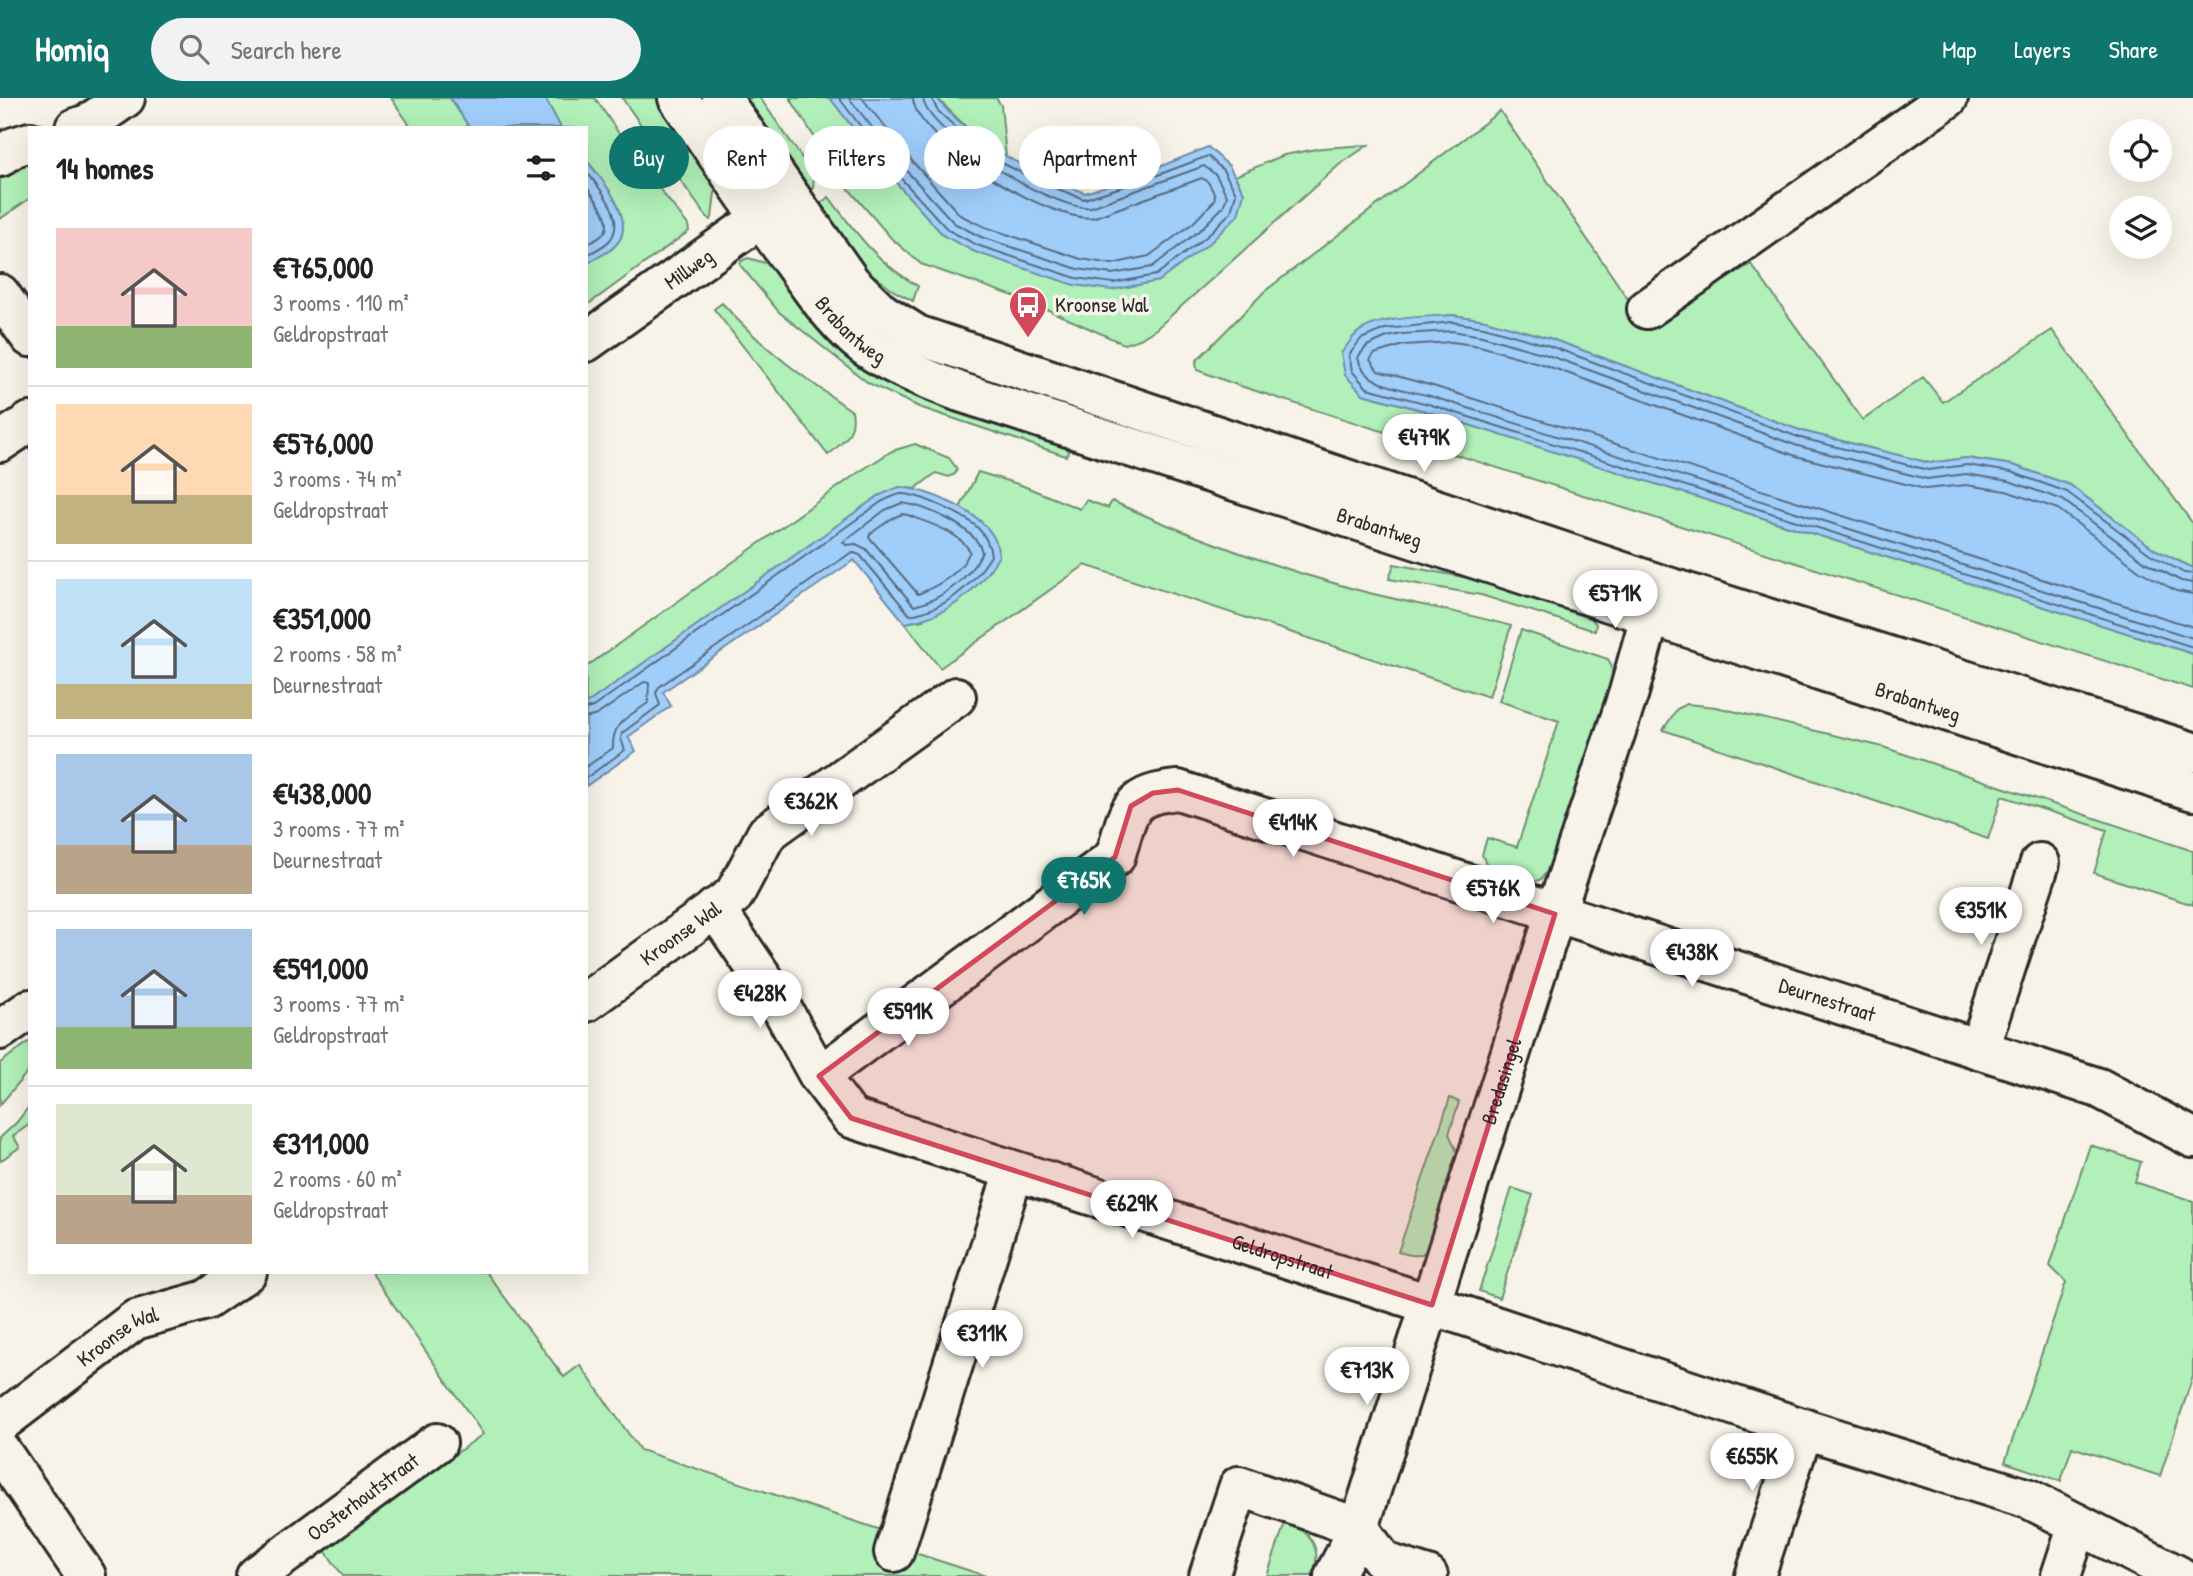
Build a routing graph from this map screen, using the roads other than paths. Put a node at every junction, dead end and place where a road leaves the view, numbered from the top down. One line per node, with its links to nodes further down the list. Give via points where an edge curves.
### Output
1 (125, 98): 5 (street)
2 (678, 98): 9 (street, Brabantweg)
3 (721, 98): 8 (street, Brabantweg)
4 (1938, 105): 11 (street)
5 (77, 117)
6 (28, 143): 7 (street)
7 (0, 157)
8 (797, 208): 9 (street, Millweg); 16 (street, Brabantweg, via 852,283 882,313 917,335)
9 (761, 218): 13 (street, Millweg); 16 (street, Brabantweg, via 827,310 857,340 925,378)
10 (0, 294): 12 (street)
11 (1647, 309)
12 (28, 334)
13 (588, 341)
14 (28, 423): 15 (street)
15 (0, 442)
16 (1655, 600): 18 (street, Brabantweg); 19 (street, Brabantweg); 22 (street, Bredasingel)
17 (956, 697): 21 (street, Kroonse Wal, via 767,833 734,895)
18 (2193, 752)
19 (2193, 791)
20 (2040, 863): 26 (street)
21 (715, 908): 23 (street, Kroonse Wal); 27 (street, Geldropstraat, via 775,996)
22 (1555, 914): 26 (street, Deurnestraat); 27 (street, via 1178,790 1153,793 1132,806 1115,856); 31 (street, Bredasingel)
23 (588, 1001)
24 (28, 1010): 25 (street)
25 (0, 1030)
26 (1979, 1049): 28 (street, Deurnestraat, via 2099,1088)
27 (819, 1076): 29 (street, Geldropstraat, via 851,1118)
28 (2193, 1138)
29 (1014, 1171): 31 (street, Geldropstraat); 38 (street)
30 (244, 1274): 32 (street, Kroonse Wal, via 206,1300 135,1320)
31 (1432, 1305): 33 (street); 37 (street, Bredasingel)
32 (0, 1423)
33 (1804, 1429): 36 (street, via 2029,1499); 44 (street)
34 (437, 1443): 40 (street, Oosterhoutstraat)
35 (0, 1450): 39 (street)
36 (2078, 1524): 45 (street); 46 (street)
37 (1359, 1528): 41 (street, via 1239,1486); 42 (street, Bredasingel); 43 (street, via 1384,1562)
38 (894, 1552)
39 (86, 1576)
40 (256, 1576)
41 (1209, 1576)
42 (1334, 1576)
43 (1428, 1576)
44 (1755, 1576)
45 (2060, 1576)
46 (2179, 1576)

